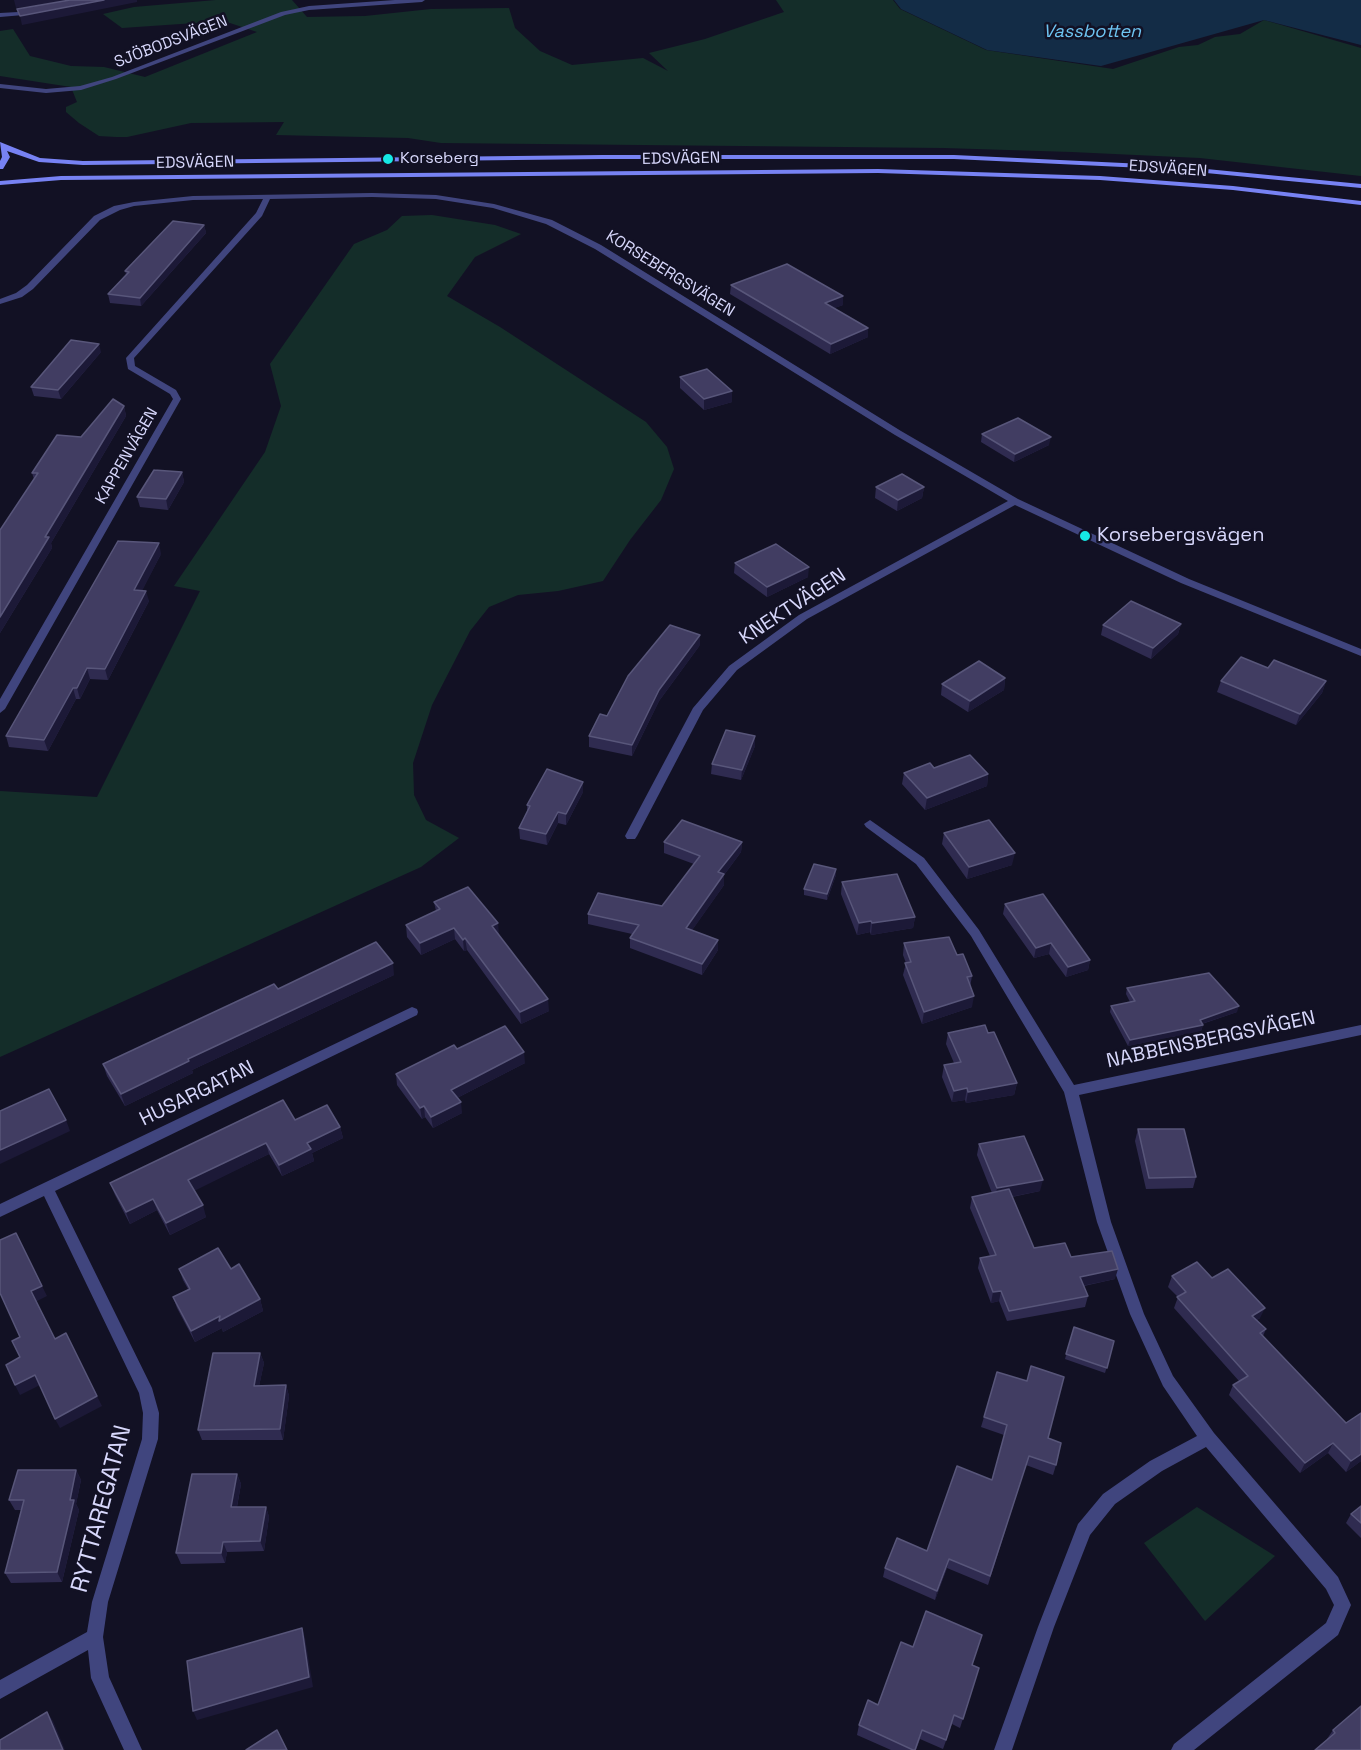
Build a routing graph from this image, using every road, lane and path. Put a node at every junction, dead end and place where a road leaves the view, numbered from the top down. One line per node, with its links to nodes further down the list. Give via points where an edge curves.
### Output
1 (301, 0): 3 (street)
2 (422, 0): 3 (street, SJÖBODSVÄGEN)
3 (309, 8): 6 (street, SJÖBODSVÄGEN, via 274,16 96,84 46,91)
4 (47, 10): 5 (street)
5 (0, 15)
6 (0, 86)
7 (2, 145): 8 (main road, via 6,157); 10 (main road, EDSVÄGEN, via 39,160 63,163 975,158 1165,167)
8 (0, 167)
9 (0, 183): 12 (main road, EDSVÄGEN, via 62,178 889,171 1100,178)
10 (1361, 186)
11 (268, 196): 13 (street, KORSEBERGSVÄGEN, via 155,201 107,212 87,226 30,287); 14 (street, KORSEBERGSVÄGEN, via 436,197 494,206 549,222 612,255); 16 (street, KAPPENVÄGEN, via 259,214 130,358 131,367 173,392 177,399)
12 (1361, 203)
13 (0, 302)
14 (1015, 501): 15 (street, KORSEBERGSVÄGEN, via 1185,581); 18 (street, KNEKTVÄGEN, via 803,617 734,668 698,708)
15 (1361, 652)
16 (0, 709)
17 (870, 824): 21 (street, via 920,861 968,924)
18 (631, 836)
19 (412, 1012): 22 (street, HUSARGATAN)
20 (1361, 1030): 21 (street, NABBENSBERGSVÄGEN)
21 (1071, 1091): 24 (street, via 1104,1222 1137,1314 1168,1381)
22 (47, 1188): 23 (street, HUSARGATAN); 25 (street, RYTTAREGATAN, via 147,1393 151,1413 147,1449 100,1602)
23 (0, 1211)
24 (1208, 1438): 28 (street, via 1156,1466 1109,1499 1084,1530); 29 (street, via 1332,1583 1343,1605 1332,1629)
25 (95, 1637): 26 (street); 27 (street, RYTTAREGATAN, via 100,1678)
26 (0, 1690)
27 (133, 1750)
28 (1003, 1750)
29 (1180, 1750)

